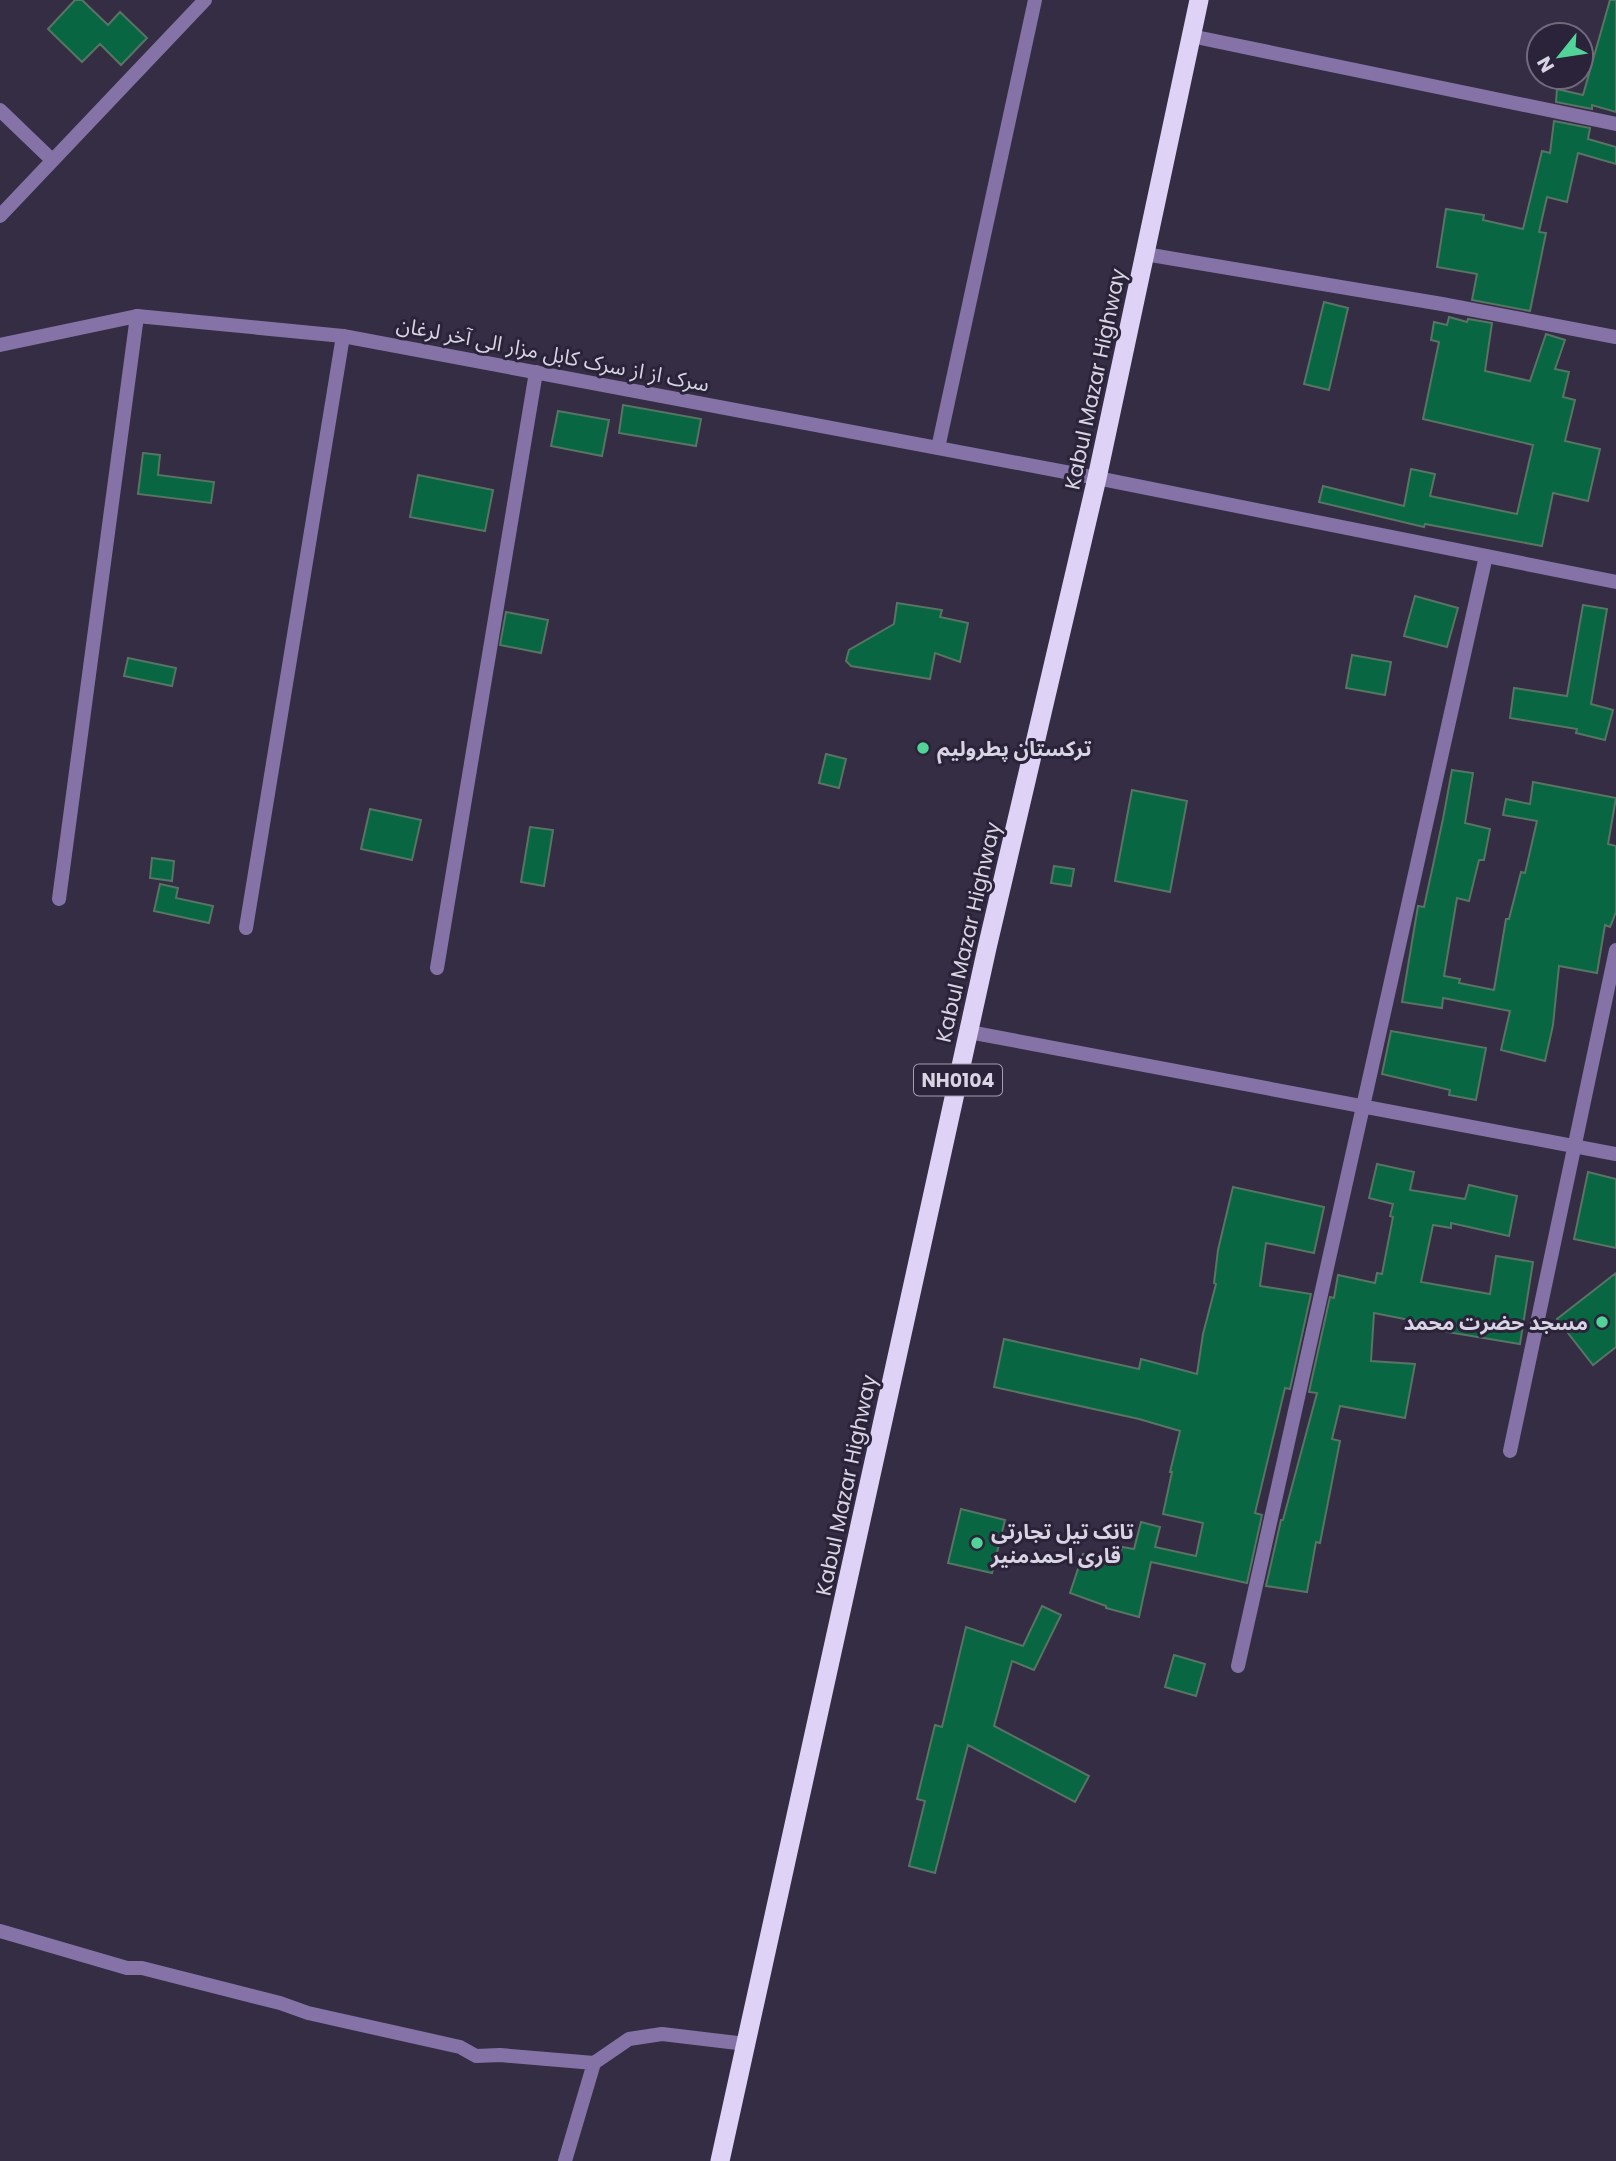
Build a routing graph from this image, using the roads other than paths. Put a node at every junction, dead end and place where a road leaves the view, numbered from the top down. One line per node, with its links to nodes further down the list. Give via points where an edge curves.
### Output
1 (204, 0): 7 (street)
2 (1035, 0): 15 (street)
3 (1199, 0): 4 (highway, Kabul Mazar Highway / NH0104)
4 (1191, 36): 6 (street); 9 (highway, Kabul Mazar Highway / NH0104)
5 (0, 110): 7 (street)
6 (1616, 124)
7 (52, 160): 8 (street)
8 (0, 216)
9 (1145, 254): 12 (street); 16 (highway, Kabul Mazar Highway / NH0104)
10 (137, 316): 11 (street, سرک از از سرک کابل مزار الی آخر لرغان); 13 (street, سرک از از سرک کابل مزار الی آخر لرغان); 19 (street)
11 (343, 336): 14 (street, سرک از از سرک کابل مزار الی آخر لرغان); 20 (street)
12 (1616, 337)
13 (0, 345)
14 (536, 372): 15 (street, سرک از از سرک کابل مزار الی آخر لرغان); 22 (street)
15 (938, 448): 16 (street, سرک از از سرک کابل مزار الی آخر لرغان)
16 (1097, 478): 17 (street, سرک از از سرک کابل مزار الی آخر لرغان); 23 (highway, Kabul Mazar Highway / NH0104)
17 (1486, 556): 18 (street, سرک از از سرک کابل مزار الی آخر لرغان); 24 (street)
18 (1616, 582)
19 (59, 899)
20 (246, 928)
21 (1616, 950): 25 (street)
22 (437, 968)
23 (969, 1032): 24 (street); 30 (highway, Kabul Mazar Highway / NH0104)
24 (1364, 1106): 25 (street); 28 (street)
25 (1574, 1146): 26 (street); 27 (street)
26 (1616, 1154)
27 (1510, 1451)
28 (1238, 1666)
29 (0, 1931): 31 (street, via 308,2014 460,2047 476,2056)
30 (746, 2044): 31 (street, via 662,2034 629,2039); 33 (highway, Kabul Mazar Highway / NH0104)
31 (594, 2063): 32 (street)
32 (565, 2161)
33 (720, 2161)

